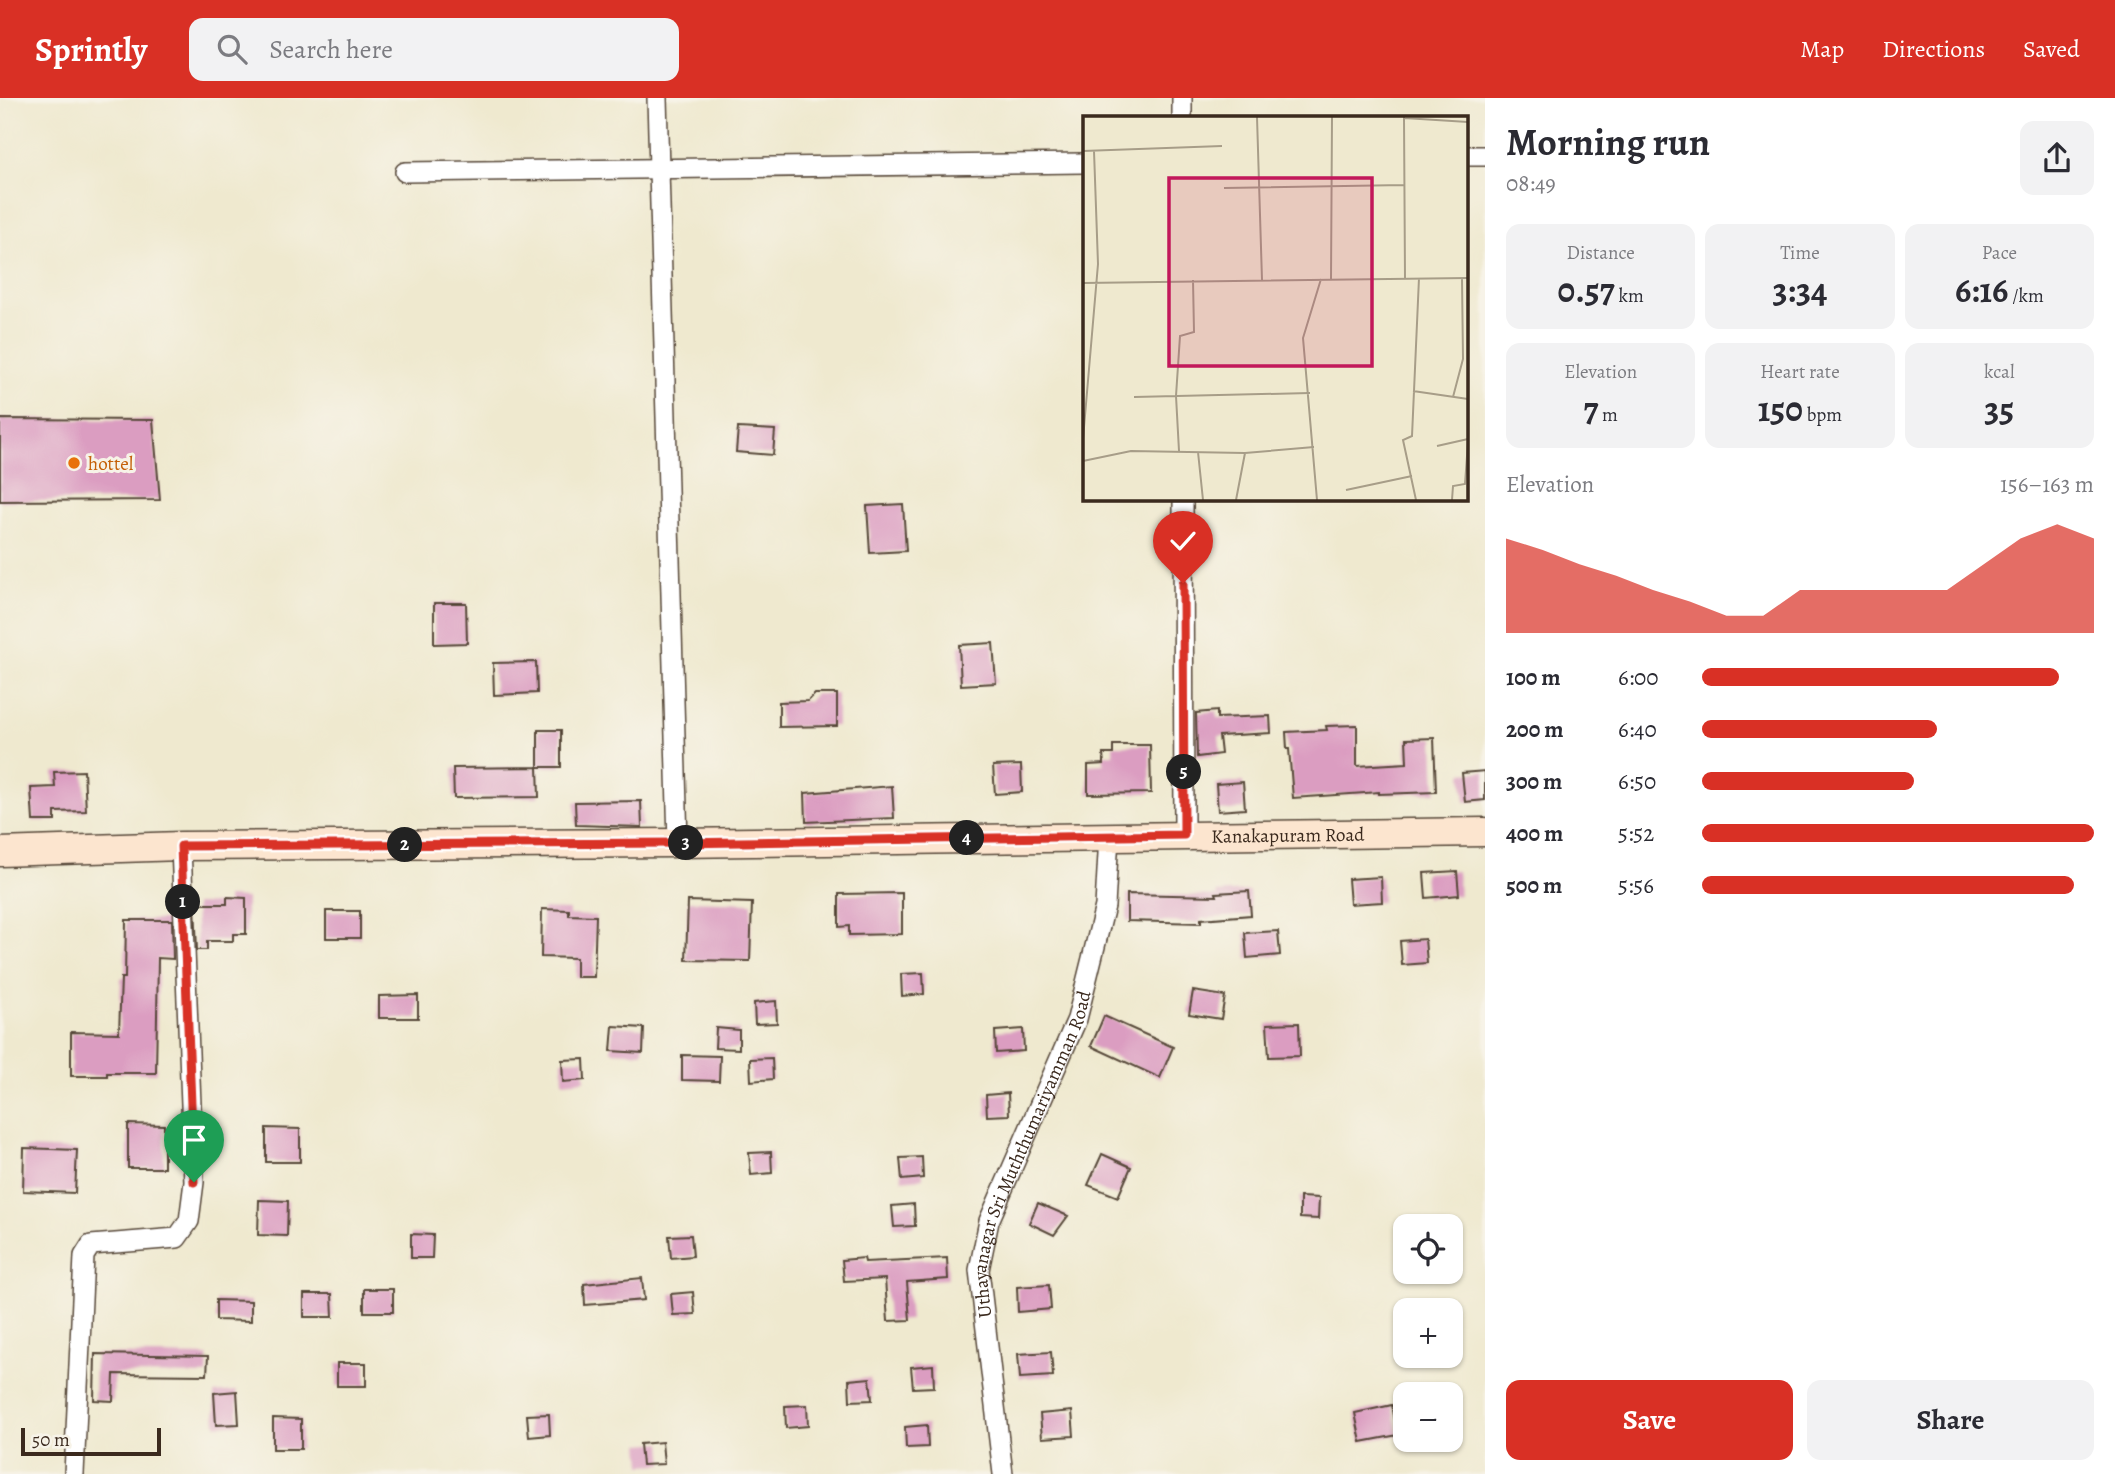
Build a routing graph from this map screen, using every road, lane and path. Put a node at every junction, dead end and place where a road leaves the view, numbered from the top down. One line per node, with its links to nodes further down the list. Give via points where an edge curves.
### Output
1 (657, 98): 5 (street)
2 (1182, 98): 3 (street)
3 (1182, 116)
4 (1083, 163): 5 (street)
5 (659, 170): 6 (street); 11 (street)
6 (405, 172)
7 (1182, 500): 9 (street)
8 (1485, 832): 9 (street, Kanakapuram Road)
9 (1184, 835): 10 (street, Kanakapuram Road)
10 (1109, 836): 11 (street, Kanakapuram Road); 15 (street, Uthayanagar Sri Muththumariyamman Road, via 1105,906 1077,1019 989,1221 979,1270)
11 (678, 843): 12 (street, Kanakapuram Road)
12 (181, 846): 13 (street, Kanakapuram Road); 14 (street, via 194,1182 189,1221 177,1238 91,1245 84,1256)
13 (0, 852)
14 (74, 1474)
15 (1003, 1474)

